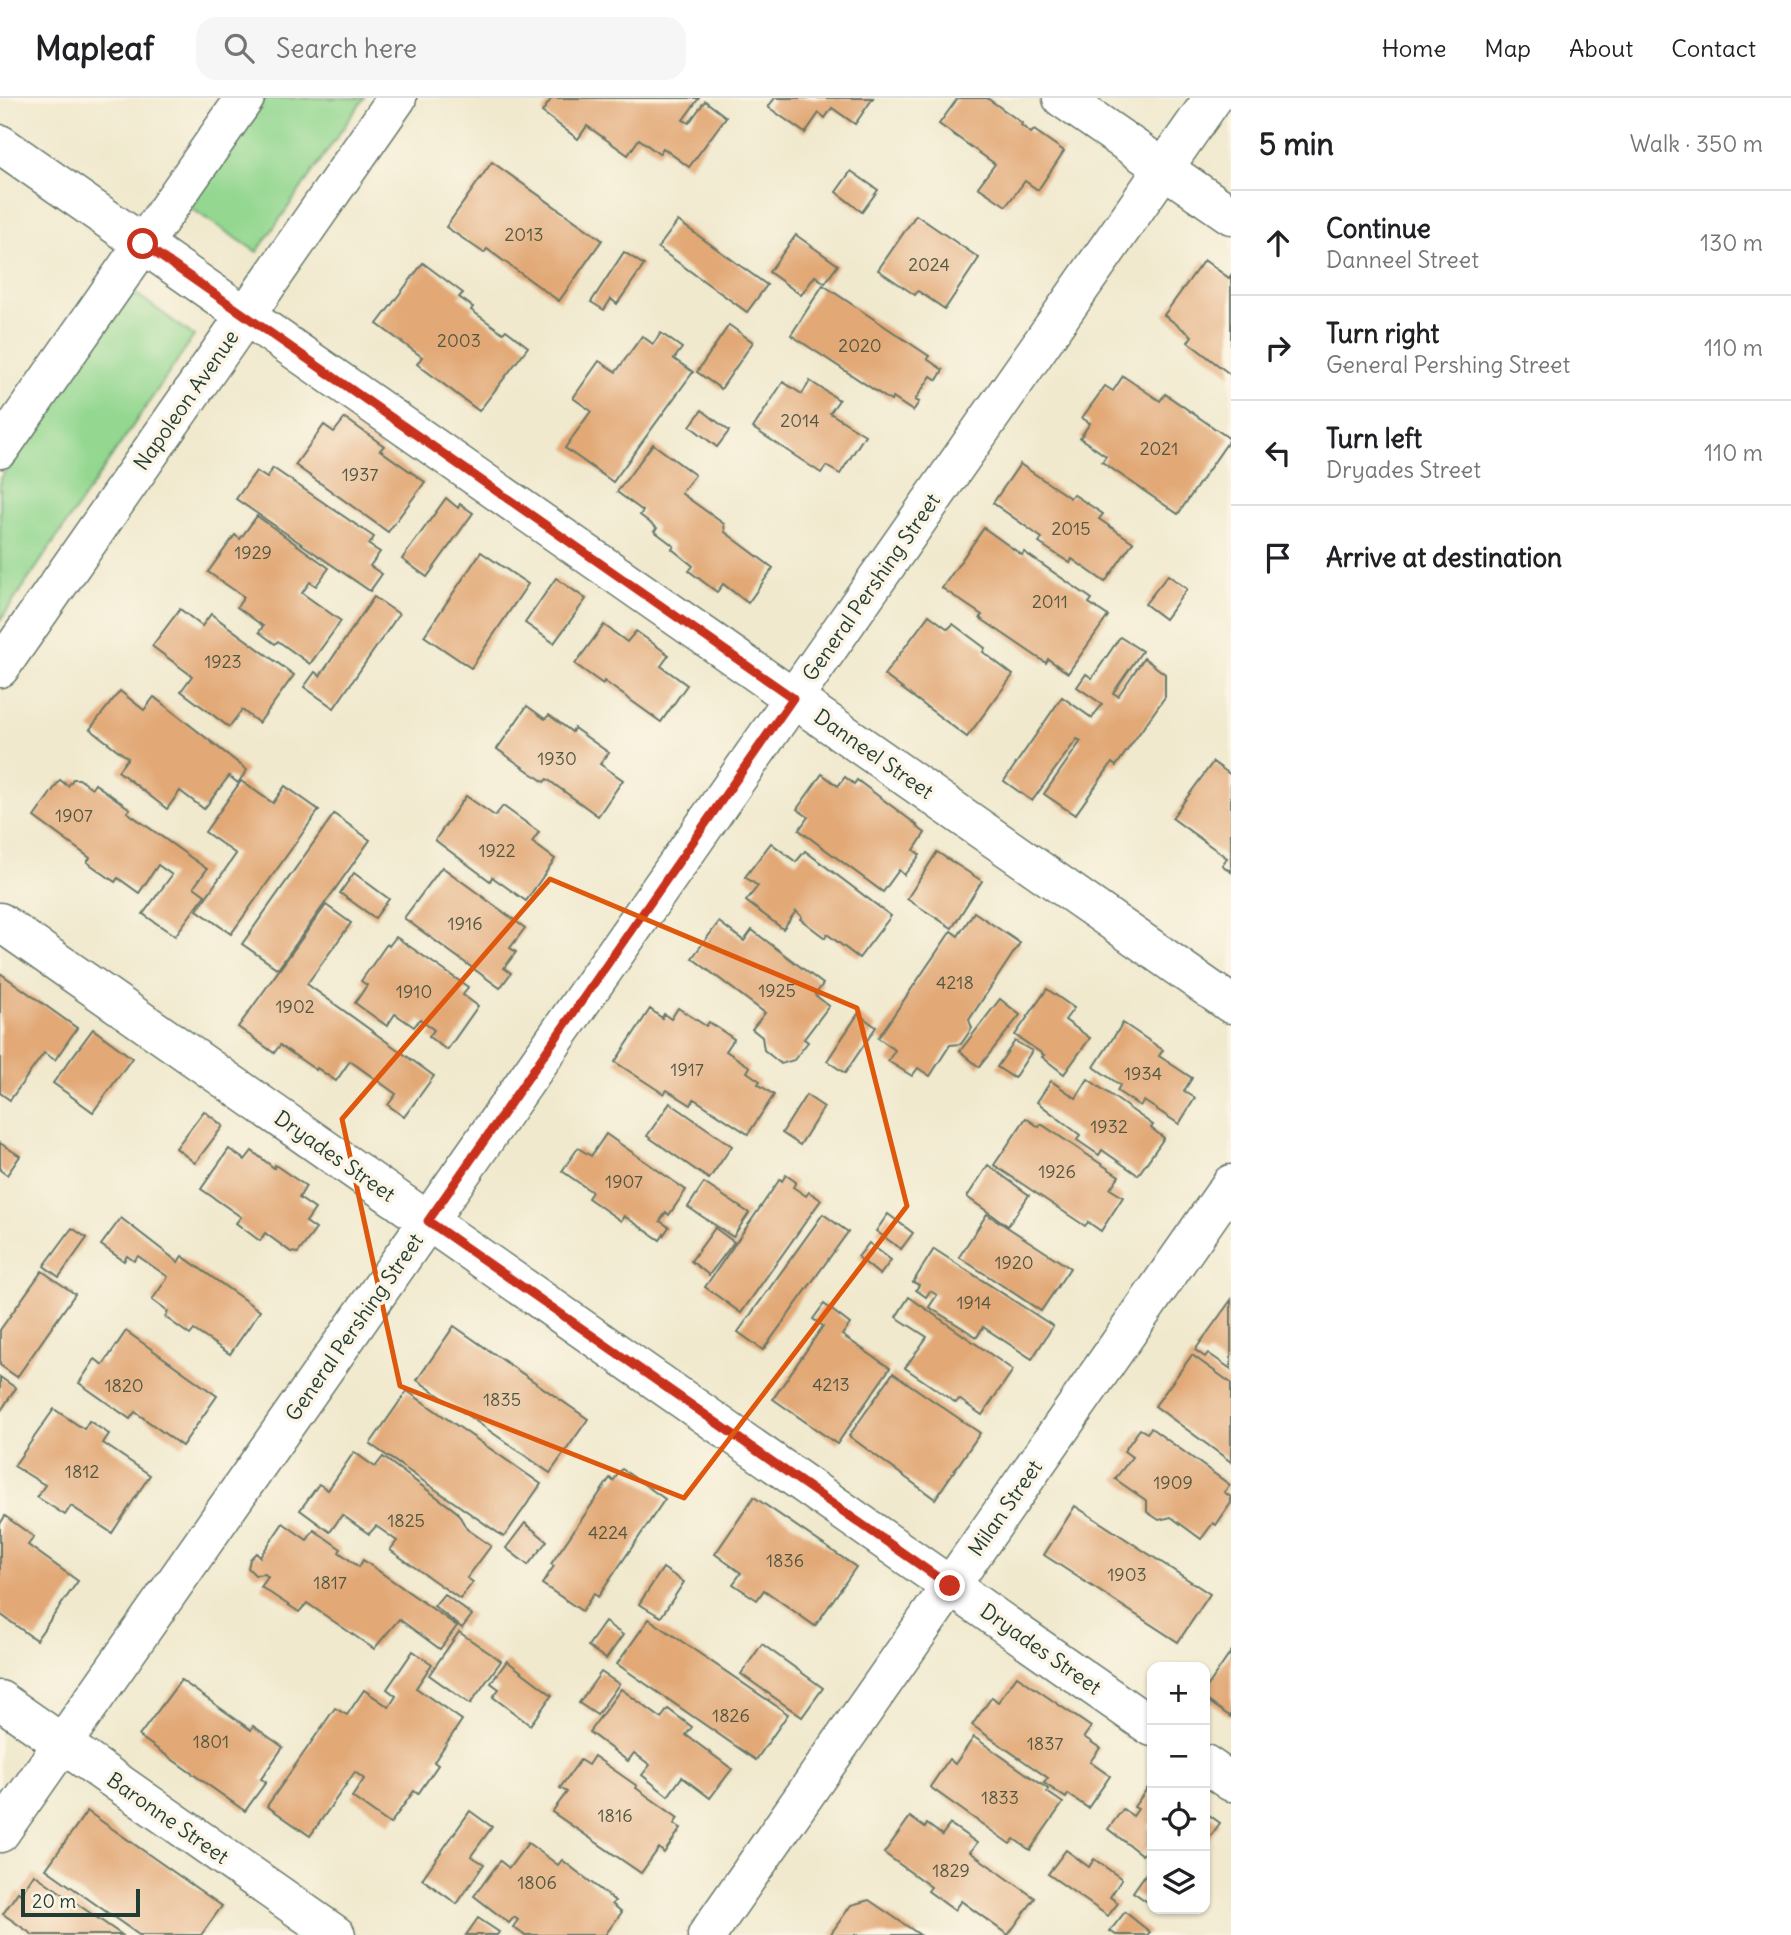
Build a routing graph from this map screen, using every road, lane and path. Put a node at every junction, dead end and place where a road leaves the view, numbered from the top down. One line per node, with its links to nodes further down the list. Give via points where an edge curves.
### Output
1 (246, 98): 8 (street)
2 (397, 98): 9 (street, Napoleon Avenue)
3 (1062, 98): 6 (street)
4 (1213, 98): 6 (street, General Pershing Street)
5 (0, 144): 8 (street, Danneel Street)
6 (1164, 169): 7 (street); 12 (street, General Pershing Street)
7 (1231, 215)
8 (143, 244): 9 (street, Danneel Street); 10 (street)
9 (245, 316): 11 (street, Napoleon Avenue); 12 (street, Danneel Street)
10 (0, 449)
11 (0, 668)
12 (793, 698): 14 (street, Danneel Street); 16 (street, General Pershing Street)
13 (0, 922): 16 (street, Dryades Street)
14 (1231, 1004)
15 (1231, 1184): 17 (street, Milan Street)
16 (428, 1221): 17 (street, Dryades Street); 20 (street, General Pershing Street)
17 (950, 1586): 19 (street, Dryades Street); 25 (street, Milan Street)
18 (0, 1700): 20 (street, Baronne Street)
19 (1149, 1725)
20 (62, 1744): 23 (street, General Pershing Street); 24 (street, Baronne Street)
21 (1210, 1767): 22 (street)
22 (1231, 1782)
23 (0, 1833)
24 (336, 1935)
25 (707, 1935)

